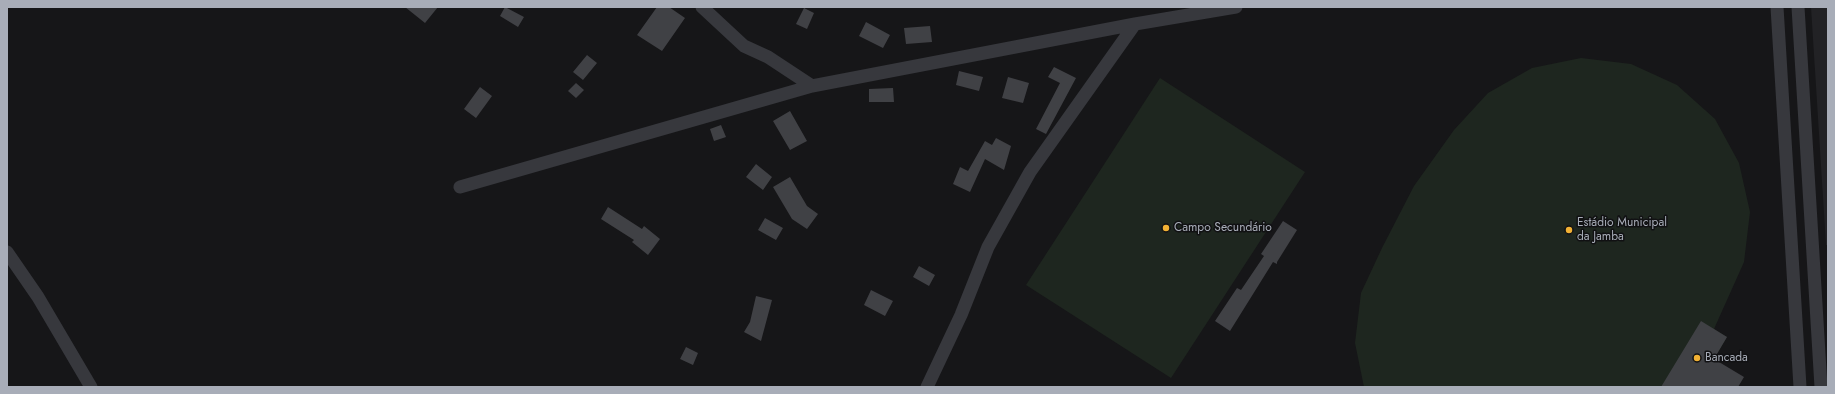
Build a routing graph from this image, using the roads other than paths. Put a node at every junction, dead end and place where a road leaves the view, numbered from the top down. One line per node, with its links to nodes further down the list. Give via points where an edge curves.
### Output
1 (702, 7): 6 (street, via 744,46 768,57)
2 (1236, 7): 5 (street)
3 (1777, 7): 11 (street)
4 (1798, 7): 12 (street)
5 (1134, 24): 6 (street); 10 (street, via 1026,178 988,246 961,315)
6 (812, 86): 7 (street)
7 (460, 187)
8 (7, 252): 9 (street, via 38,297)
9 (91, 387)
10 (927, 387)
11 (1800, 387)
12 (1821, 387)

